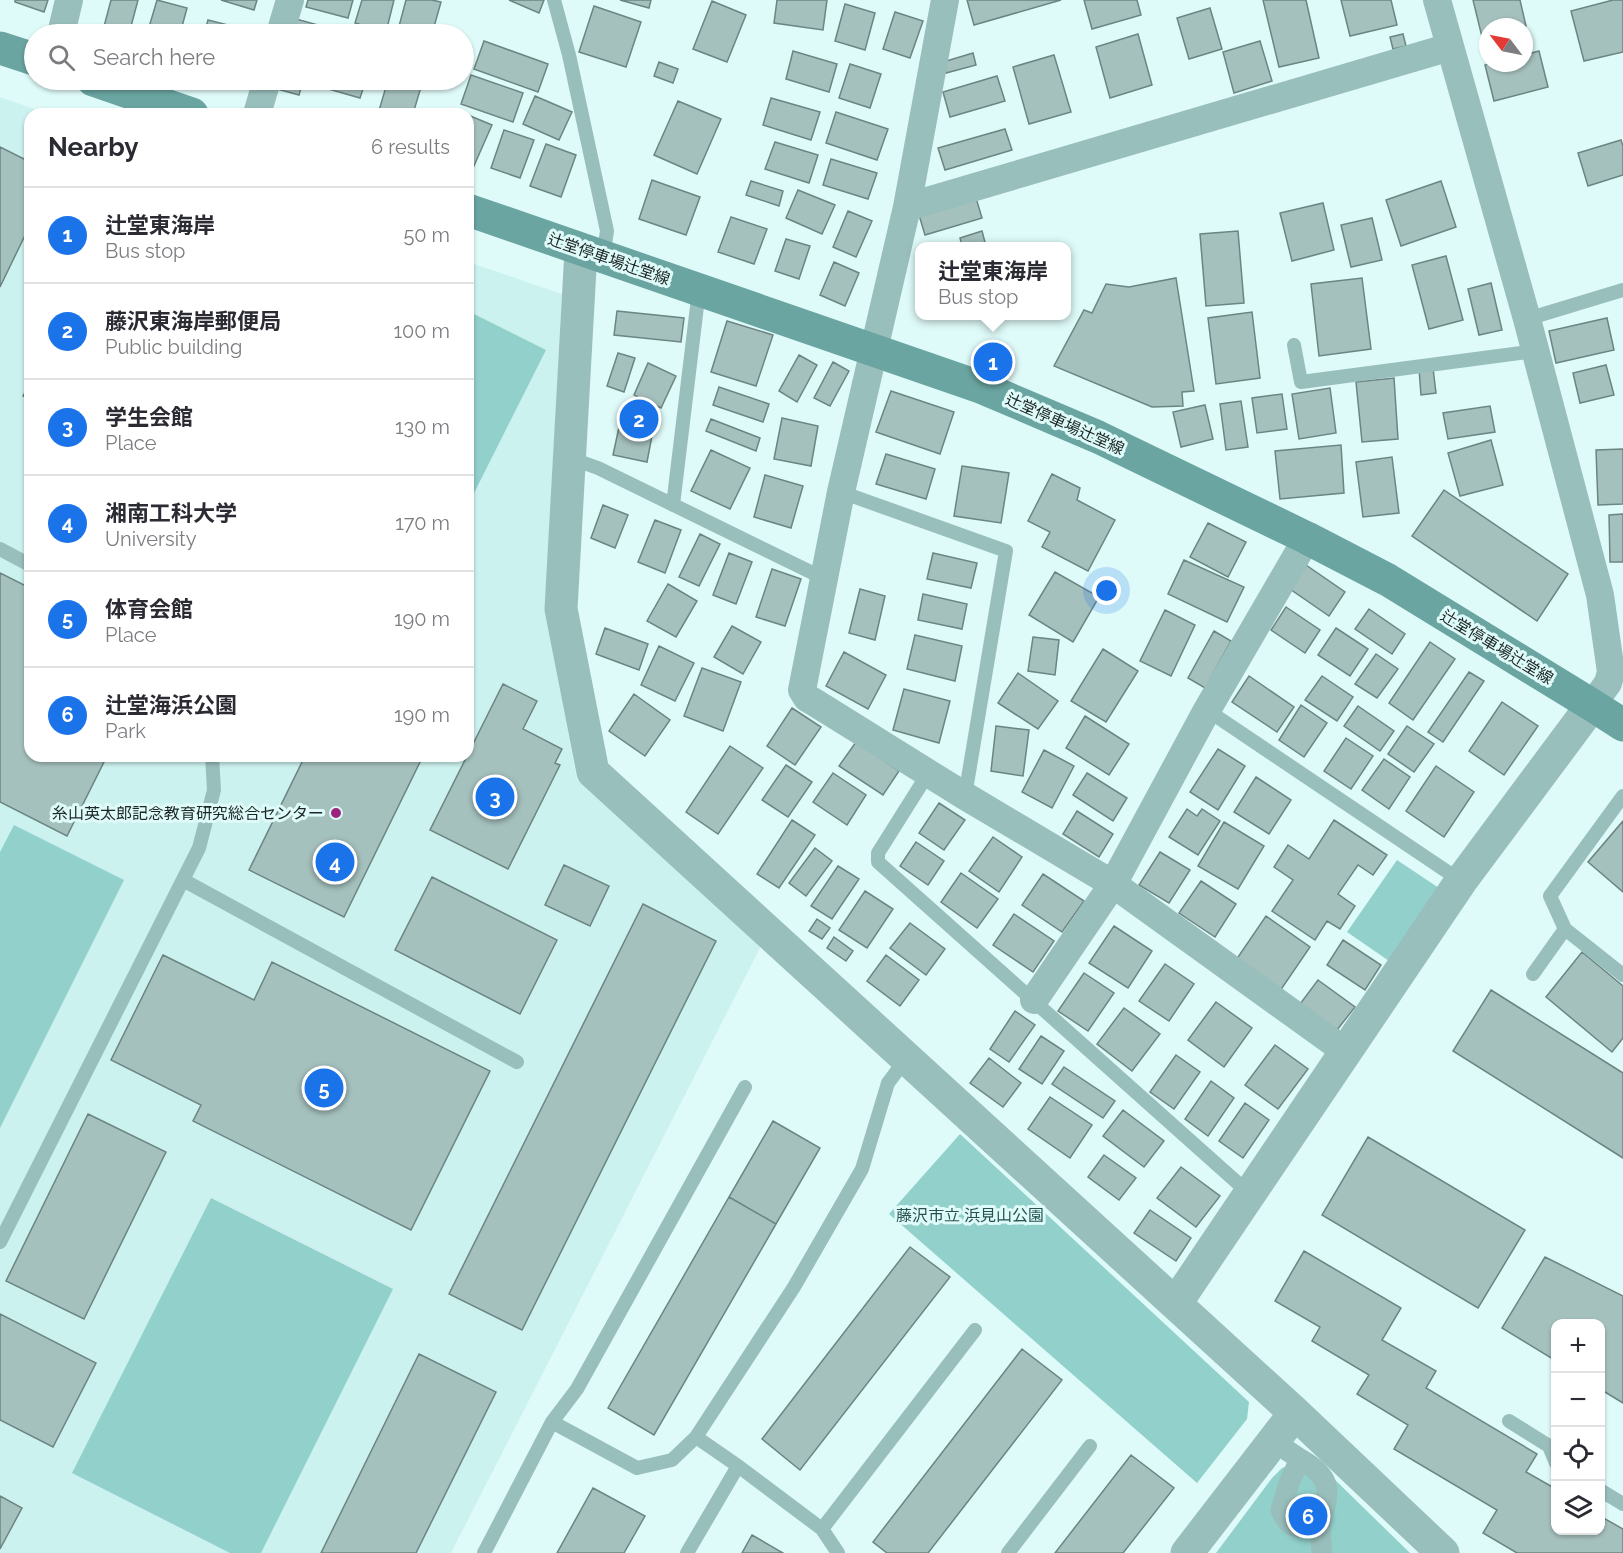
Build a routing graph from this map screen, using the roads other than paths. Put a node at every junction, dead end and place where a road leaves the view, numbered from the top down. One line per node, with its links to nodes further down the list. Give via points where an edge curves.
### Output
1 (69, 0): 6 (street)
2 (290, 0): 7 (street)
3 (554, 0): 17 (lane, via 607,231)
4 (945, 0): 15 (street)
5 (1437, 0): 8 (street)
6 (63, 24)
7 (283, 24)
8 (1450, 47): 15 (street); 20 (street)
9 (0, 48): 10 (main road)
10 (24, 56)
11 (122, 90): 13 (main road)
12 (264, 90): 14 (street)
13 (175, 108)
14 (259, 108)
15 (908, 207): 22 (street)
16 (474, 212): 17 (main road, 辻堂停車場辻堂線)
17 (592, 254): 18 (main road, 辻堂停車場辻堂線); 24 (street)
18 (699, 290): 22 (main road, 辻堂停車場辻堂線); 26 (lane)
19 (1623, 290): 20 (lane)
20 (1527, 320): 23 (street)
21 (1294, 345): 23 (lane, via 1301,382)
22 (874, 351): 25 (street); 27 (main road, 辻堂停車場辻堂線, via 983,388 1098,436)
23 (1535, 351): 31 (street)
24 (570, 458): 26 (lane); 47 (street, via 561,609 593,772)
25 (841, 492): 30 (street); 37 (lane, via 1006,551)
26 (673, 505): 30 (lane)
27 (1307, 538): 32 (main road, 辻堂停車場辻堂線, via 1388,580); 33 (street)
28 (0, 549): 29 (lane)
29 (24, 562)
30 (825, 579): 36 (street, via 802,690 807,698)
31 (1612, 595): 32 (street, via 1611,672)
32 (1592, 705): 34 (main road, 辻堂停車場辻堂線); 40 (street)
33 (1207, 710): 40 (lane); 41 (street)
34 (1623, 725)
35 (212, 762): 39 (lane, via 214,789 200,848)
36 (929, 772): 37 (street); 45 (lane, via 878,853 878,862)
37 (965, 796): 41 (street)
38 (1623, 796): 42 (lane, via 1550,896)
39 (183, 880): 48 (lane); 51 (lane)
40 (1461, 881): 46 (street)
41 (1113, 884): 45 (street); 46 (street)
42 (1566, 929): 43 (lane); 44 (lane)
43 (1533, 974)
44 (1623, 975)
45 (1034, 1000): 50 (lane)
46 (1346, 1051): 50 (street)
47 (906, 1059): 52 (street); 57 (lane, via 888,1083 862,1169 794,1287)
48 (517, 1062)
49 (745, 1087): 56 (lane, via 577,1389)
50 (1250, 1194): 52 (street)
51 (0, 1242)
52 (1176, 1303): 54 (street)
53 (975, 1330): 64 (lane)
54 (1295, 1413): 69 (street); 71 (street)
55 (1509, 1421): 59 (lane)
56 (552, 1422): 57 (lane, via 638,1468 672,1460); 65 (lane)
57 (696, 1437): 60 (lane)
58 (1090, 1446): 68 (lane)
59 (1551, 1451)
60 (738, 1466): 64 (lane); 66 (lane)
61 (1605, 1493): 62 (lane)
62 (1623, 1504)
63 (1320, 1528): 63 (street, via 1292,1526 1281,1510 1294,1455 1319,1473 1325,1483 1328,1494); 70 (street)
64 (822, 1529): 67 (lane)
65 (484, 1553)
66 (687, 1553)
67 (838, 1553)
68 (1008, 1553)
69 (1187, 1553)
70 (1323, 1553)
71 (1443, 1553)

